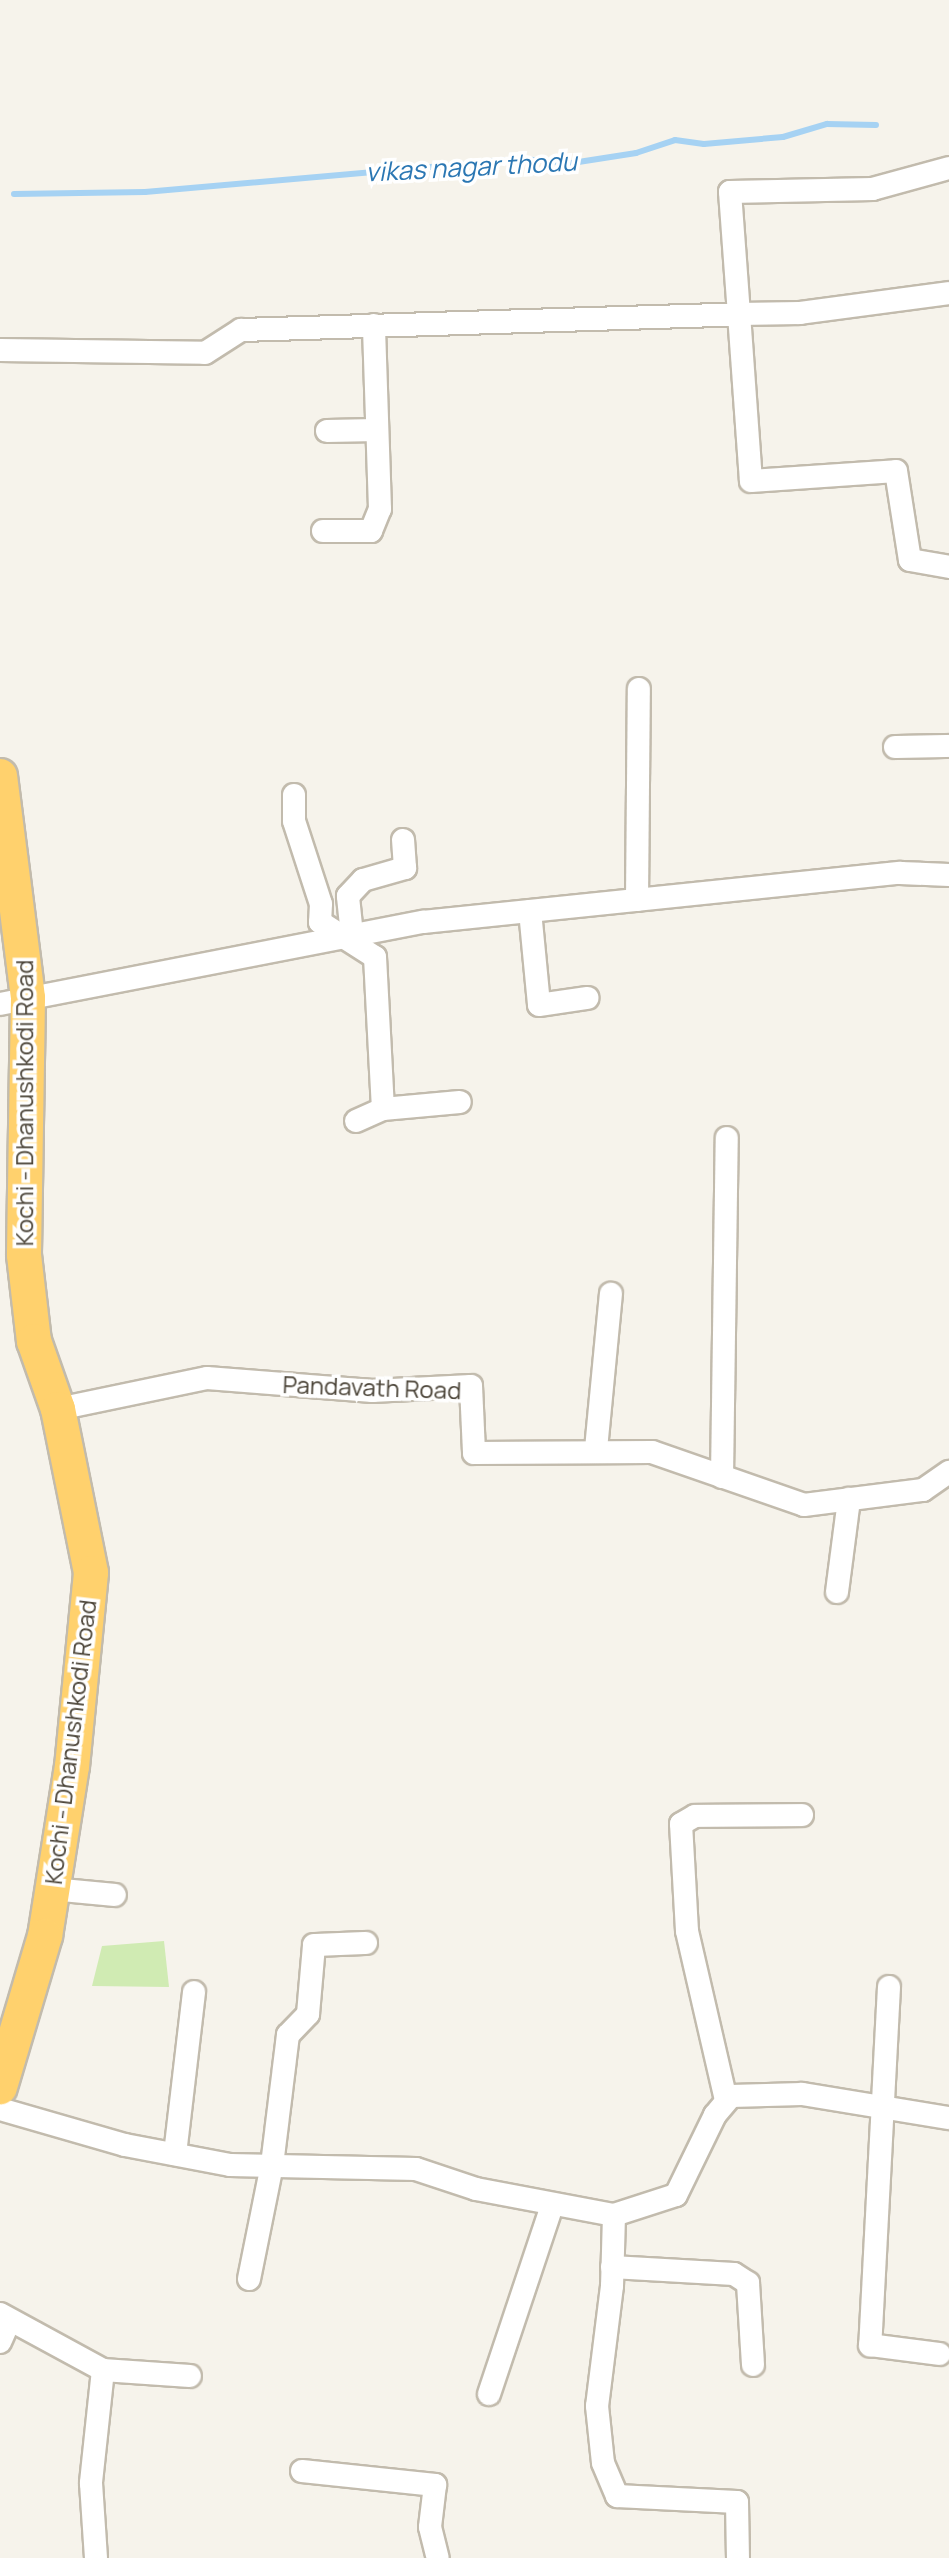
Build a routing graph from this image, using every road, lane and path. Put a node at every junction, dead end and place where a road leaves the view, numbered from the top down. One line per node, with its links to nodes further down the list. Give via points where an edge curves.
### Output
1 (949, 168): 3 (street, via 873,189 730,192)
2 (949, 293): 3 (street, via 800,313)
3 (739, 314): 4 (street); 9 (street, via 751,481 896,471 910,560)
4 (374, 325): 5 (street, via 241,330 205,353); 6 (street)
5 (0, 350)
6 (377, 430): 7 (street); 8 (street, via 380,509 371,531)
7 (327, 431)
8 (323, 531)
9 (949, 567)
10 (639, 689): 17 (street)
11 (949, 746): 12 (street)
12 (895, 747)
13 (0, 776): 21 (highway, Kochi - Dhanushkodi Road)
14 (294, 795): 19 (street, via 294,821 321,904 320,922)
15 (403, 840): 19 (street, via 405,868 363,880 348,896)
16 (949, 875): 17 (street, via 900,873)
17 (637, 900): 18 (street)
18 (530, 911): 19 (street); 20 (street, via 539,1005)
19 (347, 936): 21 (street); 23 (street, via 375,957)
20 (587, 998)
21 (14, 1001): 27 (highway, Kochi - Dhanushkodi Road, via 24,1255 34,1341)
22 (460, 1102): 23 (street)
23 (383, 1109): 24 (street)
24 (356, 1121)
25 (727, 1138): 30 (street)
26 (611, 1294): 28 (street)
27 (58, 1409): 28 (street, Pandavath Road, via 207,1378 372,1391 471,1386 474,1453); 34 (highway, Kochi - Dhanushkodi Road, via 91,1573 72,1766)
28 (596, 1449): 30 (street, Pandavath Road, via 652,1452)
29 (949, 1472): 31 (street, Pandavath Road, via 923,1490)
30 (722, 1477): 31 (street, Pandavath Road, via 804,1505)
31 (849, 1499): 32 (street)
32 (837, 1592)
33 (802, 1815): 40 (street, via 695,1816 681,1824 687,1931)
34 (52, 1889): 35 (street); 39 (highway, Kochi - Dhanushkodi Road, via 45,1936)
35 (115, 1895)
36 (366, 1943): 45 (street, via 314,1945 308,2014 288,2035)
37 (889, 1987): 42 (street)
38 (194, 1992): 44 (street)
39 (0, 2087)
40 (726, 2100): 42 (street, via 802,2094); 47 (street, via 676,2195)
41 (0, 2109): 44 (street)
42 (885, 2109): 43 (street); 52 (street, via 870,2345)
43 (949, 2118)
44 (175, 2154): 45 (street, via 230,2165)
45 (272, 2165): 46 (street, via 416,2169); 49 (street)
46 (552, 2206): 47 (street); 56 (street)
47 (614, 2215): 48 (street)
48 (612, 2267): 53 (street, via 734,2274 748,2283); 60 (street, via 597,2406 603,2463 617,2496 737,2502)
49 (249, 2279)
50 (5, 2317): 51 (street); 54 (street)
51 (0, 2342)
52 (939, 2354)
53 (753, 2365)
54 (103, 2370): 55 (street); 58 (street, via 91,2483)
55 (190, 2376)
56 (489, 2394)
57 (302, 2471): 59 (street, via 435,2485 430,2527)
58 (96, 2558)
59 (438, 2558)
60 (738, 2558)

